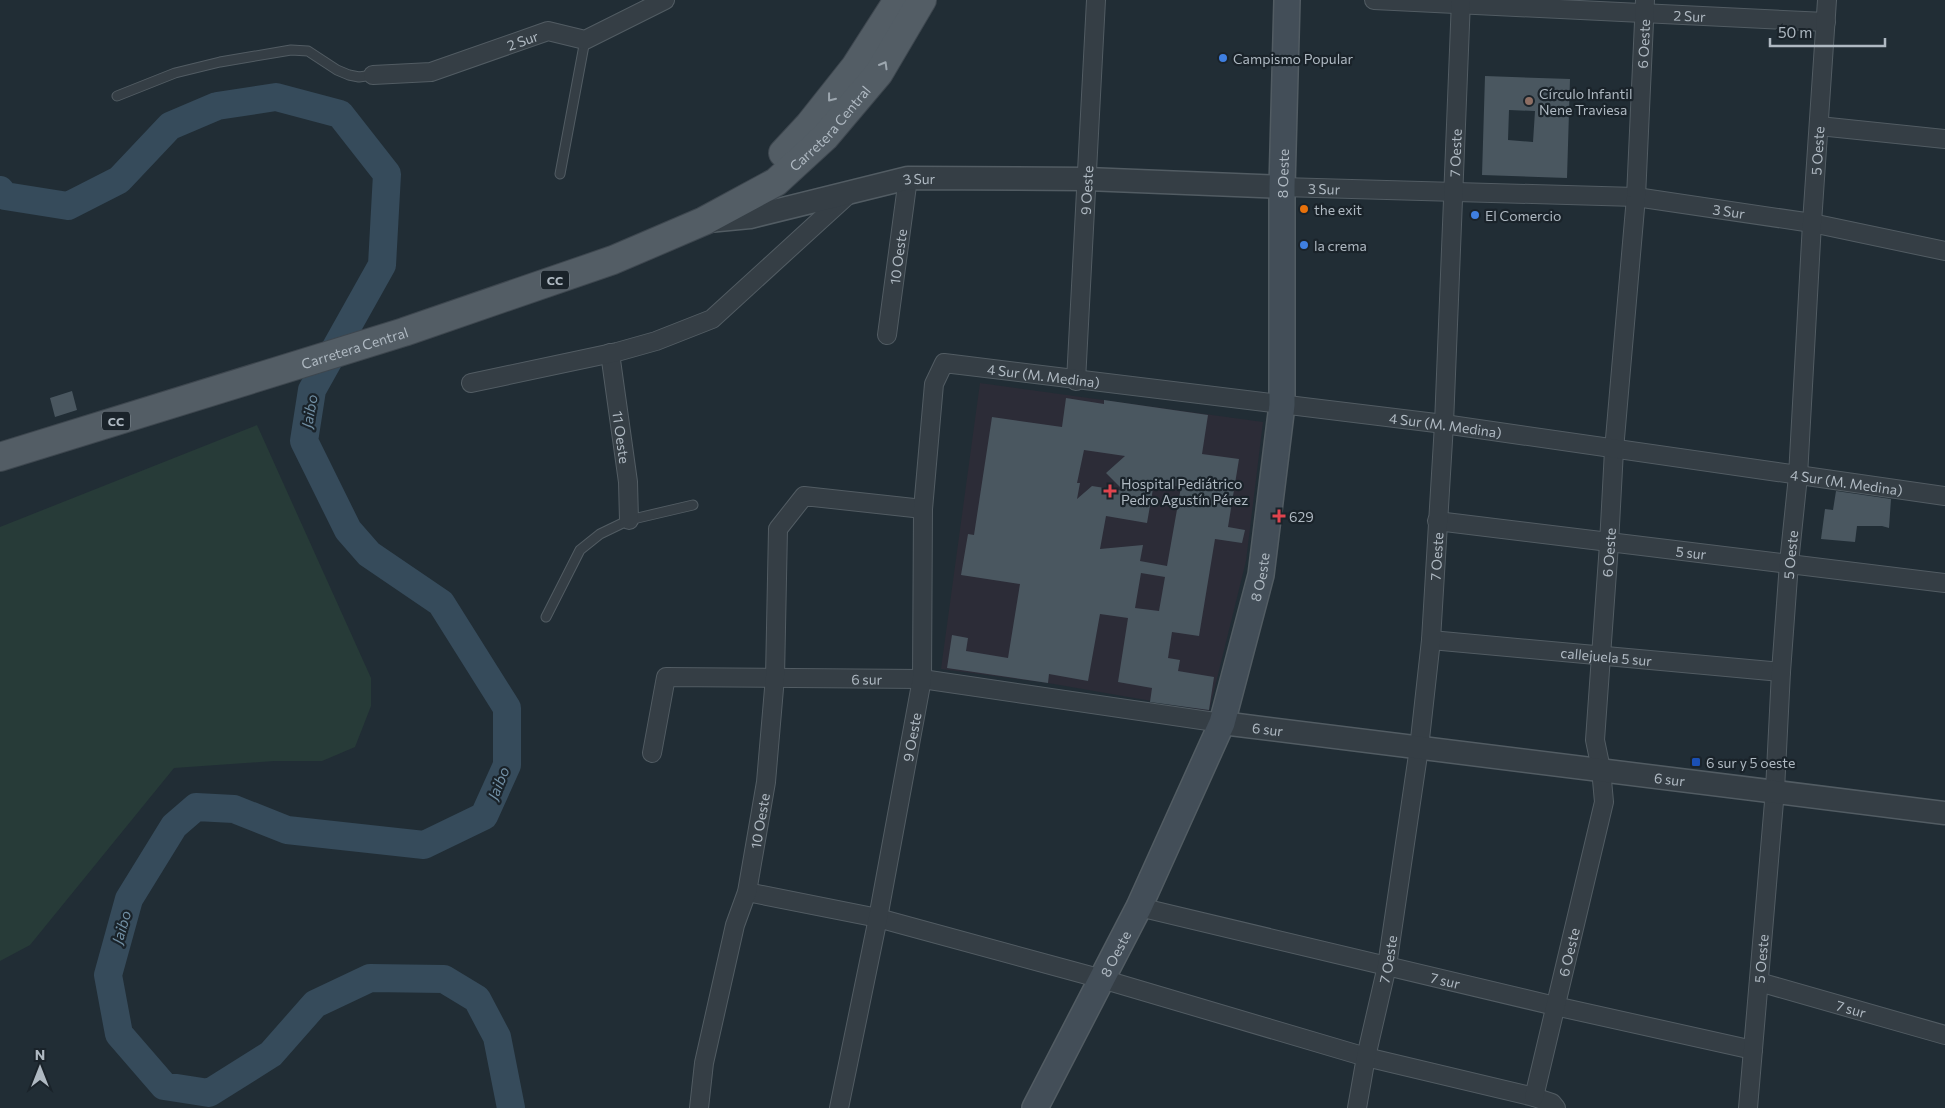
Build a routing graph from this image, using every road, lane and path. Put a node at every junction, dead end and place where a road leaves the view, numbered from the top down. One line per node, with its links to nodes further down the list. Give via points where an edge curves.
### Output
1 (665, 0): 11 (street)
2 (898, 0): 23 (main road, Carretera Central / CC, one-way to 23, via 855,67 810,125 762,175)
3 (922, 0): 23 (main road, Carretera Central / CC, one-way to 3, via 776,182 826,137 879,74)
4 (1096, 0): 18 (street, 9 Oeste)
5 (1287, 0): 19 (main road, 8 Oeste)
6 (1374, 0): 8 (street, 2 Sur)
7 (1827, 0): 10 (street, 5 Oeste)
8 (1461, 2): 9 (street, 2 Sur); 20 (street, 7 Oeste)
9 (1645, 7): 10 (street, 2 Sur); 22 (street, 6 Oeste)
10 (1826, 22): 14 (street, 5 Oeste)
11 (586, 40): 12 (street, 2 Sur, via 548,31 431,72); 16 (lane)
12 (373, 75): 13 (lane, via 349,74 308,52 291,50 175,73)
13 (117, 96)
14 (1819, 126): 15 (street); 24 (street, 5 Oeste)
15 (1945, 139)
16 (560, 174)
17 (908, 178): 18 (street, 3 Sur); 21 (street, 3 Sur); 26 (street, 10 Oeste)
18 (1087, 179): 19 (street, 3 Sur); 29 (street, 9 Oeste)
19 (1282, 186): 20 (street, 3 Sur); 31 (main road, 8 Oeste)
20 (1453, 190): 22 (street, 3 Sur); 32 (street, 7 Oeste)
21 (851, 192): 23 (street, 3 Sur, via 750,217); 27 (street, via 712,319 656,341)
22 (1636, 197): 24 (street, 3 Sur); 33 (street, 6 Oeste)
23 (704, 221): 34 (main road, Carretera Central / CC, via 613,260 404,332)
24 (1812, 223): 25 (street, 3 Sur); 35 (street, 5 Oeste)
25 (1945, 251)
26 (886, 335)
27 (610, 353): 30 (street); 39 (street, 11 Oeste, via 628,482)
28 (944, 363): 29 (street, 4 Sur (M. Medina)); 38 (street, 9 Oeste, via 934,384)
29 (1076, 381): 31 (street, 4 Sur (M. Medina))
30 (471, 383)
31 (1282, 405): 32 (street, 4 Sur (M. Medina)); 50 (main road, 8 Oeste, via 1261,575)
32 (1444, 424): 33 (street, 4 Sur (M. Medina)); 40 (street, 7 Oeste)
33 (1614, 450): 35 (street, 4 Sur (M. Medina)); 41 (street, 6 Oeste)
34 (0, 457)
35 (1798, 476): 36 (street, 4 Sur (M. Medina)); 42 (street, 5 Oeste)
36 (1945, 496)
37 (693, 505): 39 (lane)
38 (923, 509): 48 (street, 10 Oeste, via 804,496 778,529); 49 (street, 9 Oeste)
39 (628, 520): 44 (lane, via 600,534 580,550)
40 (1437, 522): 41 (street, 5 sur); 45 (street, 7 Oeste)
41 (1610, 544): 42 (street, 5 sur); 46 (street, 6 Oeste)
42 (1789, 562): 43 (street, 5 sur); 47 (street, 5 Oeste)
43 (1945, 583)
44 (546, 617)
45 (1431, 640): 46 (street, callejuela 5 sur); 51 (street, 7 Oeste)
46 (1601, 657): 47 (street, callejuela 5 sur); 53 (street, 6 Oeste, via 1595,740)
47 (1781, 672): 54 (street, 5 Oeste)
48 (775, 677): 49 (street, 6 sur); 52 (street, 6 sur, via 666,677); 56 (street, 10 Oeste, via 766,782)
49 (922, 679): 50 (street, 6 sur); 58 (street, 9 Oeste)
50 (1222, 723): 51 (street, 6 sur); 57 (main road, 8 Oeste)
51 (1419, 748): 53 (street, 6 sur); 59 (street, 7 Oeste)
52 (652, 753)
53 (1601, 769): 54 (street, 6 sur); 62 (street, 6 Oeste, via 1604,802)
54 (1775, 790): 55 (street, 6 sur); 61 (street, 5 Oeste)
55 (1945, 813)
56 (746, 892): 58 (street); 67 (street, 10 Oeste, via 735,925 704,1063)
57 (1139, 907): 59 (street, 7 sur); 60 (main road, 8 Oeste)
58 (878, 918): 60 (street); 68 (street, 9 Oeste)
59 (1387, 966): 62 (street, 7 sur); 65 (street, 7 Oeste)
60 (1102, 979): 65 (street); 69 (main road, 8 Oeste)
61 (1759, 982): 63 (street, 7 sur); 64 (street, 5 Oeste)
62 (1555, 1006): 64 (street, 7 sur); 66 (street, 6 Oeste)
63 (1945, 1034)
64 (1753, 1050): 72 (street, 5 Oeste)
65 (1366, 1057): 66 (street); 70 (street, 7 Oeste)
66 (1534, 1097): 71 (street, via 1552,1103)
67 (699, 1108)
68 (839, 1108)
69 (1035, 1108)
70 (1357, 1108)
71 (1556, 1108)
72 (1748, 1108)

